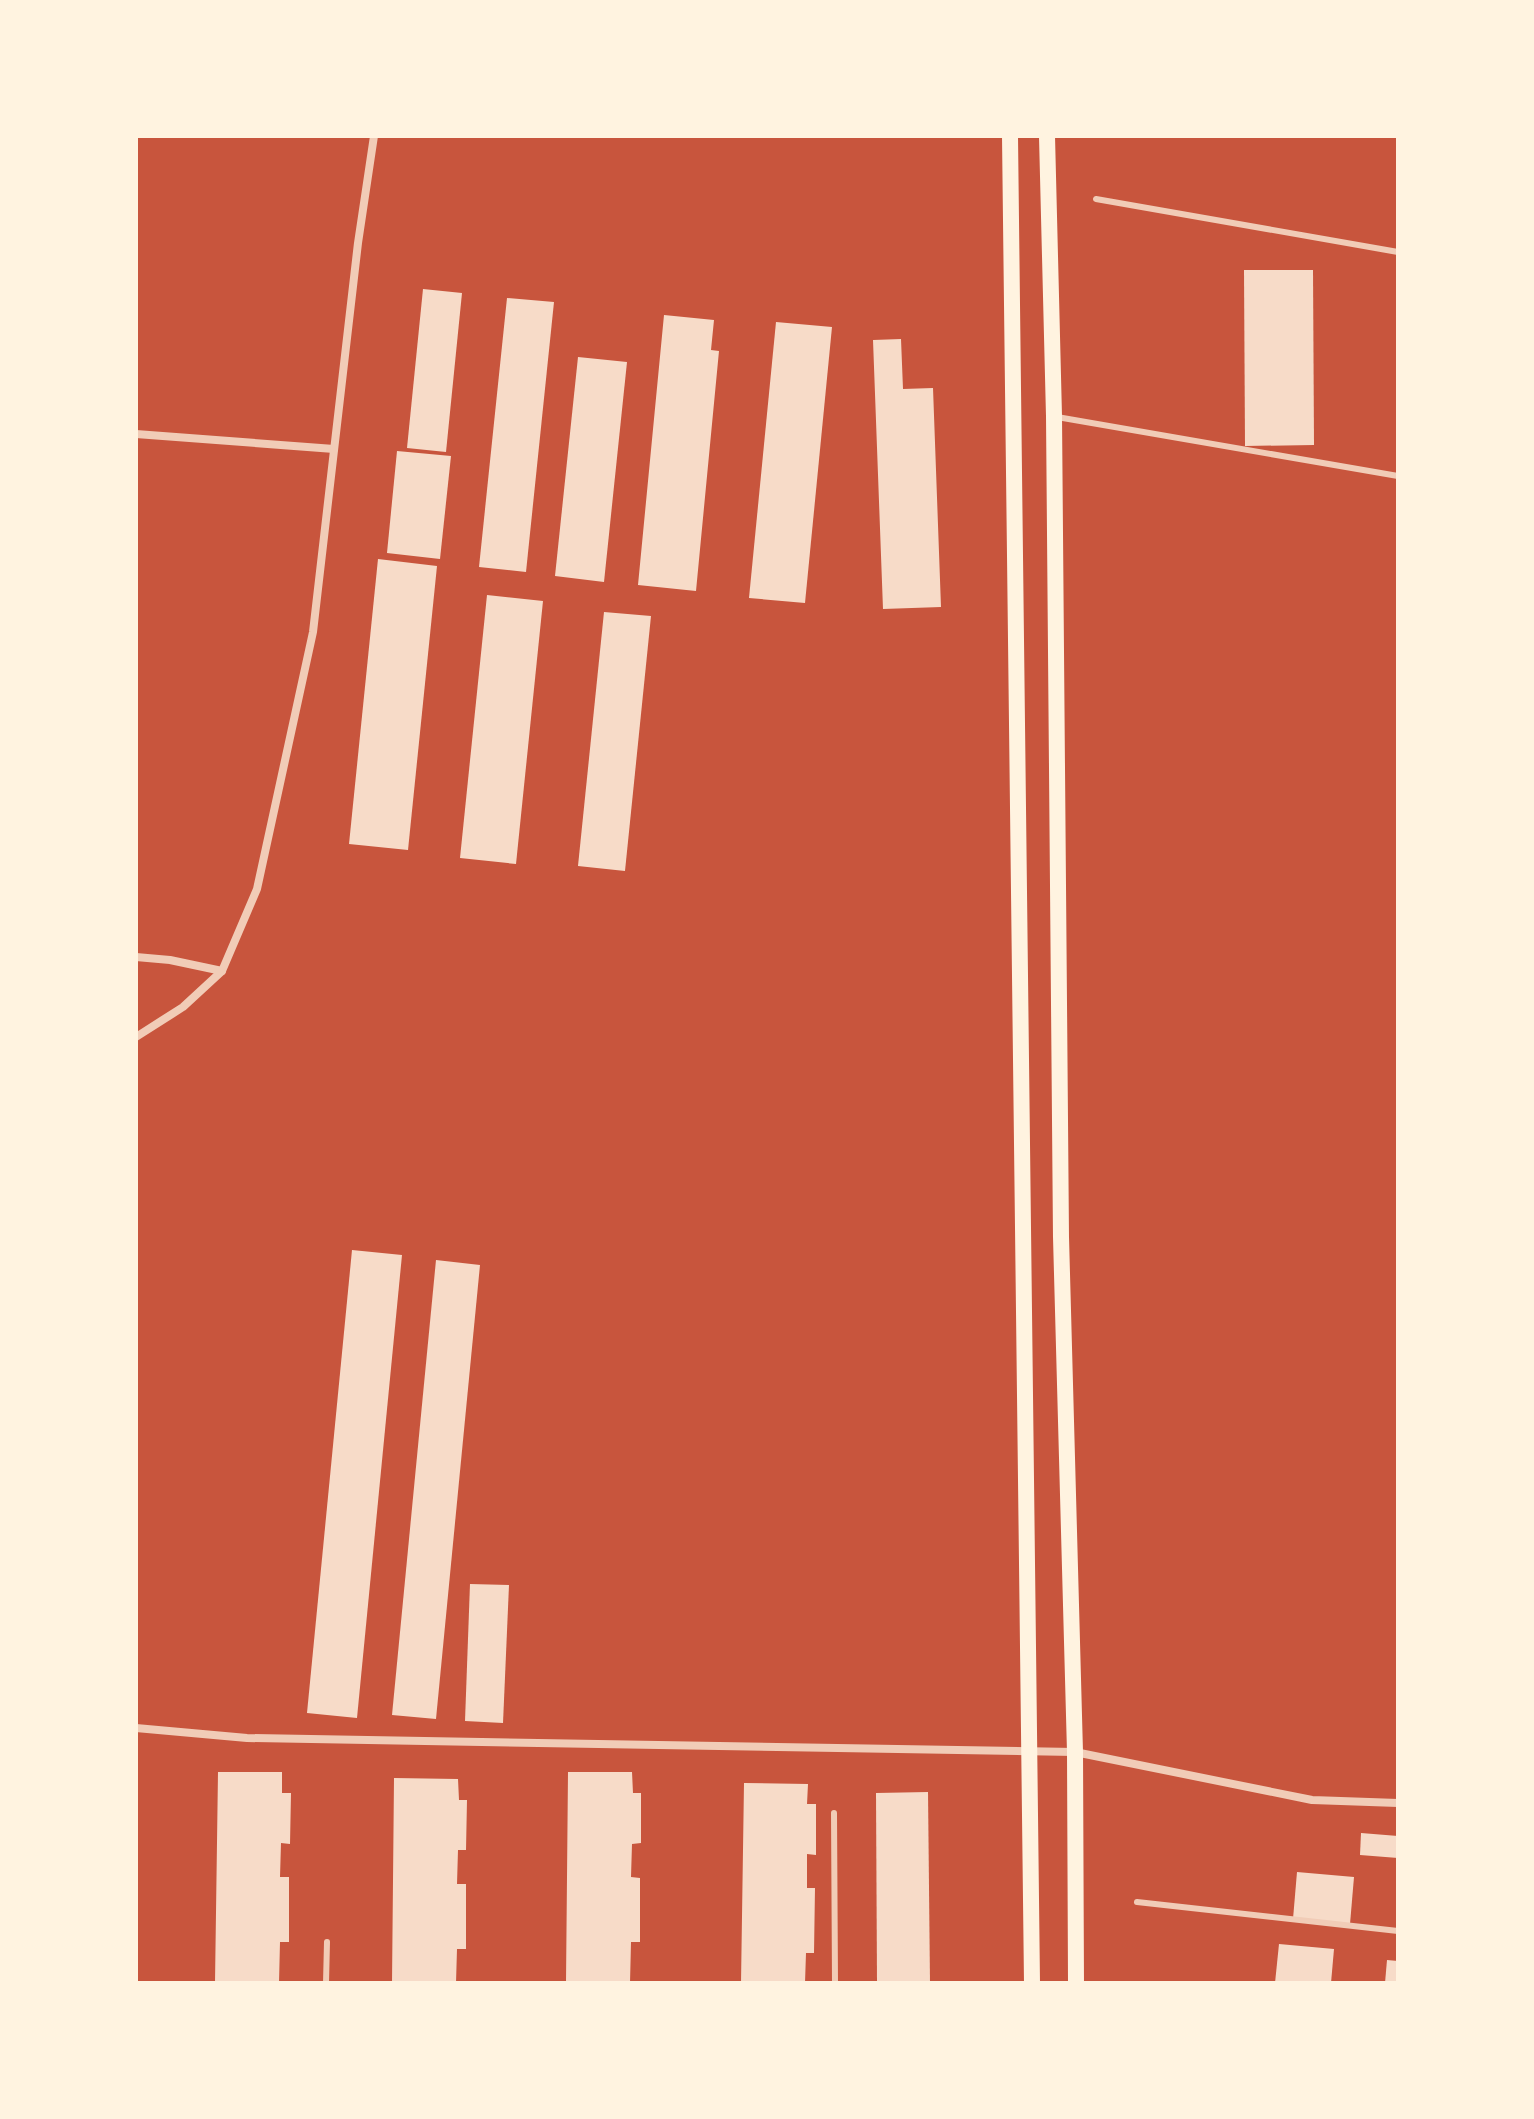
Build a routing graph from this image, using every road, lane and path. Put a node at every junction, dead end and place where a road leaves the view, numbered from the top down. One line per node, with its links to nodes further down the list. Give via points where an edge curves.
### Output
1 (374, 136): 8 (street)
2 (1010, 136): 14 (main road)
3 (1047, 136): 6 (main road)
4 (1096, 199): 5 (lane)
5 (1398, 252)
6 (1054, 416): 9 (lane); 15 (main road, via 1061,1237)
7 (136, 434): 8 (street)
8 (334, 449): 11 (street, via 313,632 286,760 257,889)
9 (1398, 476)
10 (136, 957): 11 (street)
11 (222, 971): 12 (street, via 183,1007)
12 (136, 1037)
13 (136, 1728): 14 (street, via 247,1738)
14 (1029, 1751): 15 (street); 23 (main road)
15 (1075, 1752): 16 (street, via 1312,1800); 24 (main road)
16 (1398, 1803)
17 (834, 1813): 22 (lane)
18 (1137, 1902): 19 (lane)
19 (1398, 1931)
20 (327, 1942): 21 (lane)
21 (326, 1983)
22 (835, 1983)
23 (1032, 1983)
24 (1076, 1983)

